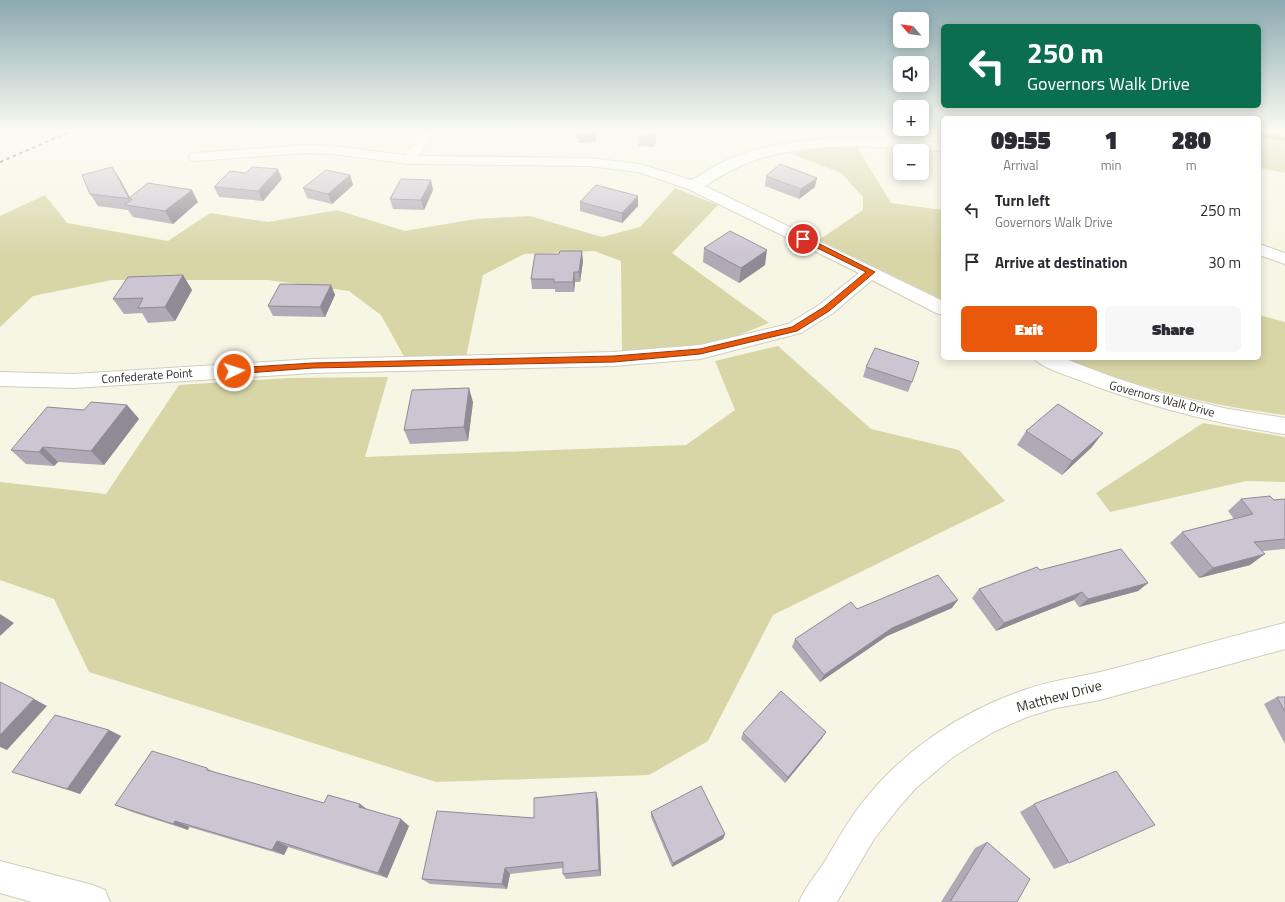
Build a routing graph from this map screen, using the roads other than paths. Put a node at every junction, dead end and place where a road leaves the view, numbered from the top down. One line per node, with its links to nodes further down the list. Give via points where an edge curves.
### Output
1 (652, 172): 3 (street)
2 (717, 172): 3 (street)
3 (693, 186): 6 (street)
4 (1261, 250): 5 (street)
5 (1285, 259)
6 (871, 272): 7 (street); 9 (street, Confederate Point, via 826,309 794,329 700,352 614,359 313,366 74,381)
7 (941, 308)
8 (1049, 360): 10 (street, Governors Walk Drive, via 1114,387 1170,403)
9 (0, 379)
10 (1285, 426)
11 (1285, 636): 14 (street, Matthew Drive, via 1095,687 1050,696 1015,707 981,722 949,742 890,794 863,828 829,888)
12 (0, 877): 13 (street)
13 (93, 902)
14 (816, 902)

